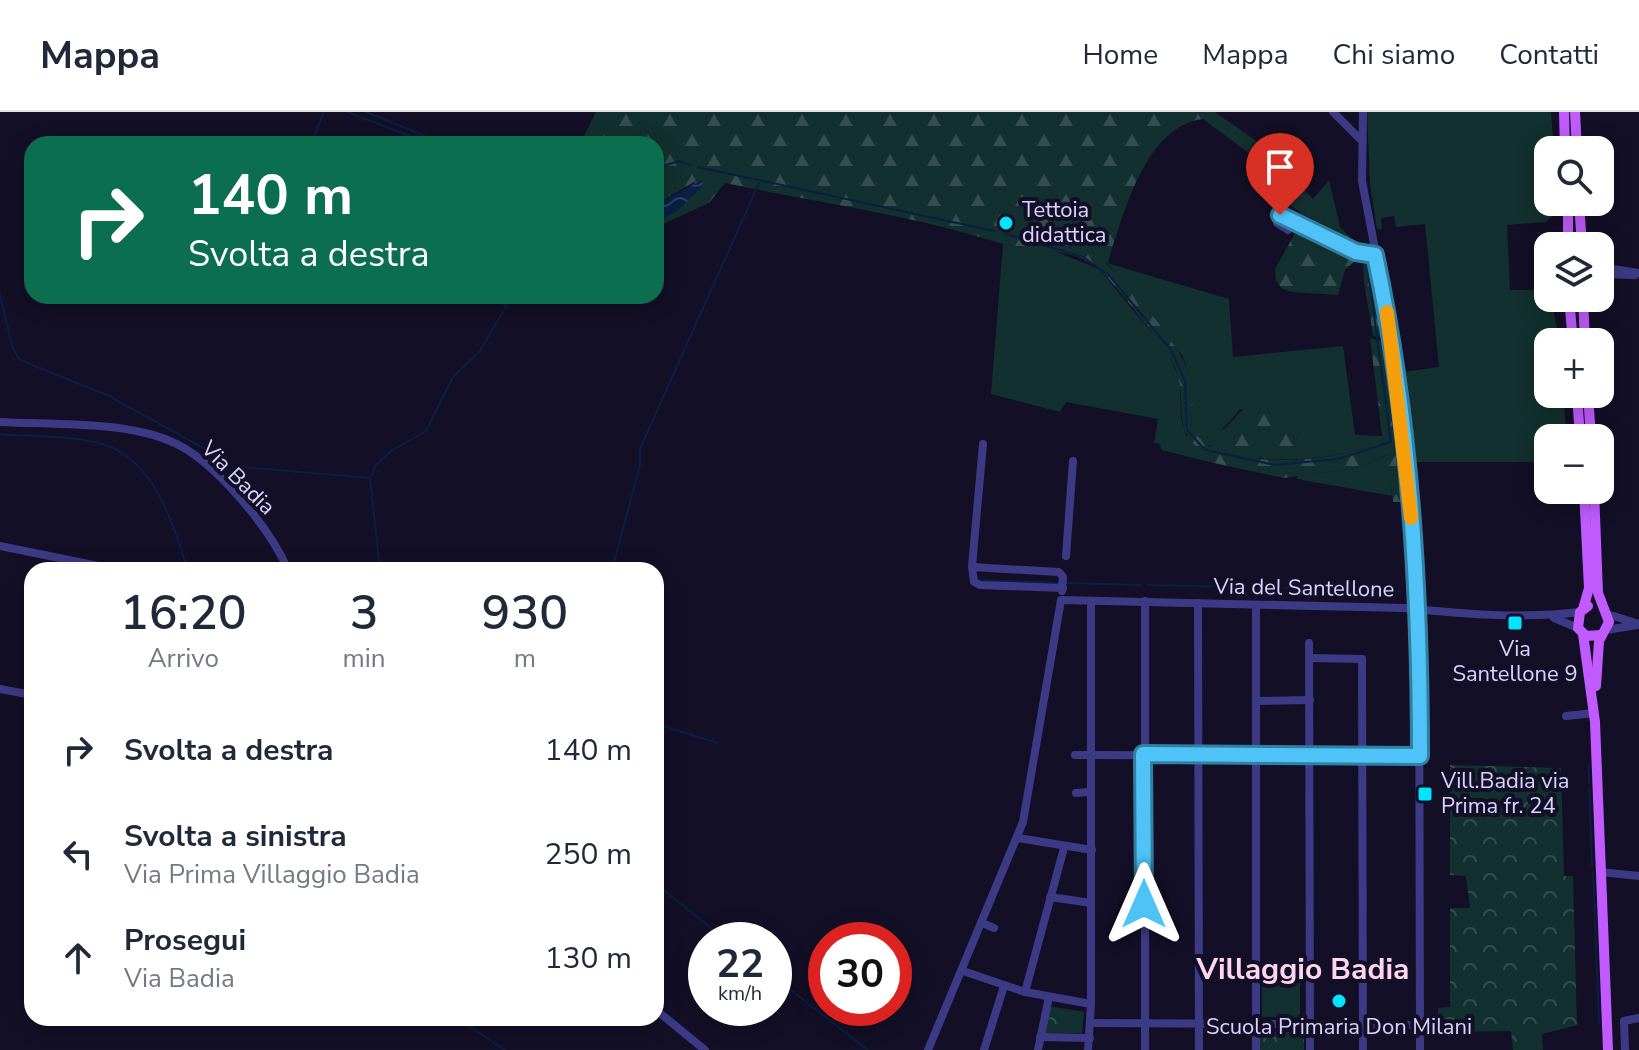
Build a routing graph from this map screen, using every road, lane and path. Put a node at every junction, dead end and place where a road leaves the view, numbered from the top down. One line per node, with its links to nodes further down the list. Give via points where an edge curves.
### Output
1 (1333, 112): 7 (street)
2 (1363, 112): 7 (street)
3 (1564, 112): 5 (main road)
4 (1575, 112): 6 (main road)
5 (1565, 136)
6 (1576, 136)
7 (1360, 139): 9 (street)
8 (1288, 230): 9 (street, via 1277,223 1278,215 1356,252)
9 (1375, 255): 29 (street, via 1394,364)
10 (1614, 270): 12 (street)
11 (1614, 274): 12 (street)
12 (1639, 274)
13 (0, 422): 21 (street, Via Badia, via 100,428 169,440 235,495)
14 (983, 444): 22 (street)
15 (1073, 461): 19 (street)
16 (1585, 504): 30 (main road, via 1589,591)
17 (1595, 504): 31 (main road)
18 (0, 546): 20 (street)
19 (1066, 556)
20 (79, 562)
21 (283, 562)
22 (972, 567): 23 (street, via 1059,572); 23 (street, via 980,585)
23 (1063, 588): 24 (street)
24 (1061, 600): 25 (street, Via del Santellone); 54 (street)
25 (1091, 601): 26 (street, Via del Santellone); 50 (street)
26 (1145, 601): 27 (street, Via del Santellone); 44 (street)
27 (1198, 603): 28 (street, Via del Santellone); 45 (street)
28 (1256, 605): 29 (street, Via del Santellone); 41 (street)
29 (1420, 610): 32 (street, Via del Santellone); 51 (street)
30 (1581, 610): 31 (main road, via 1594,605); 32 (street, Via del Santellone); 34 (main road)
31 (1604, 611): 33 (street); 35 (main road)
32 (1545, 616): 34 (street, Via del Santellone)
33 (1639, 625): 35 (street)
34 (1580, 631): 35 (main road, via 1590,637); 43 (main road)
35 (1604, 633): 43 (main road)
36 (1309, 643): 37 (street)
37 (1310, 658): 40 (street); 48 (street, via 1362,659)
38 (0, 689): 39 (street)
39 (24, 694)
40 (1310, 700): 41 (street); 47 (street)
41 (1256, 701): 46 (street)
42 (1566, 716): 43 (street)
43 (1594, 717): 57 (main road)
44 (1143, 754): 45 (street); 50 (street); 73 (street)
45 (1198, 754): 46 (street); 71 (street)
46 (1256, 754): 47 (street); 72 (street)
47 (1310, 754): 48 (street); 74 (street)
48 (1364, 754): 51 (street); 75 (street)
49 (1075, 755): 50 (street)
50 (1090, 755): 52 (street)
51 (1420, 756): 76 (street)
52 (1090, 792): 53 (street); 56 (street)
53 (1076, 793)
54 (1018, 838): 55 (street); 61 (street)
55 (1064, 848): 56 (street); 59 (street)
56 (1092, 850): 60 (street)
57 (1600, 872): 58 (street); 79 (main road)
58 (1639, 876)
59 (1050, 897): 60 (street); 65 (street)
60 (1091, 903): 67 (street)
61 (982, 923): 62 (street); 63 (street)
62 (994, 928)
63 (963, 971): 64 (street); 81 (street)
64 (1004, 986): 65 (street); 82 (street)
65 (1025, 992): 66 (street)
66 (1049, 997): 67 (street); 77 (street)
67 (1091, 1004): 70 (street)
68 (664, 1017): 80 (street)
69 (1639, 1018): 91 (street, via 1625,1020)
70 (1091, 1023): 73 (street); 78 (street)
71 (1199, 1024): 72 (street); 73 (street); 86 (street)
72 (1256, 1024): 74 (street); 87 (street)
73 (1145, 1025): 85 (street)
74 (1310, 1025): 75 (street); 88 (street)
75 (1363, 1025): 76 (street); 89 (street)
76 (1420, 1025): 90 (street)
77 (1040, 1037): 78 (street); 83 (street)
78 (1090, 1038): 84 (street)
79 (1608, 1047): 91 (street)
80 (705, 1050)
81 (928, 1050)
82 (984, 1050)
83 (1038, 1050)
84 (1088, 1050)
85 (1145, 1050)
86 (1199, 1050)
87 (1256, 1050)
88 (1310, 1050)
89 (1363, 1050)
90 (1420, 1050)
91 (1622, 1050)

